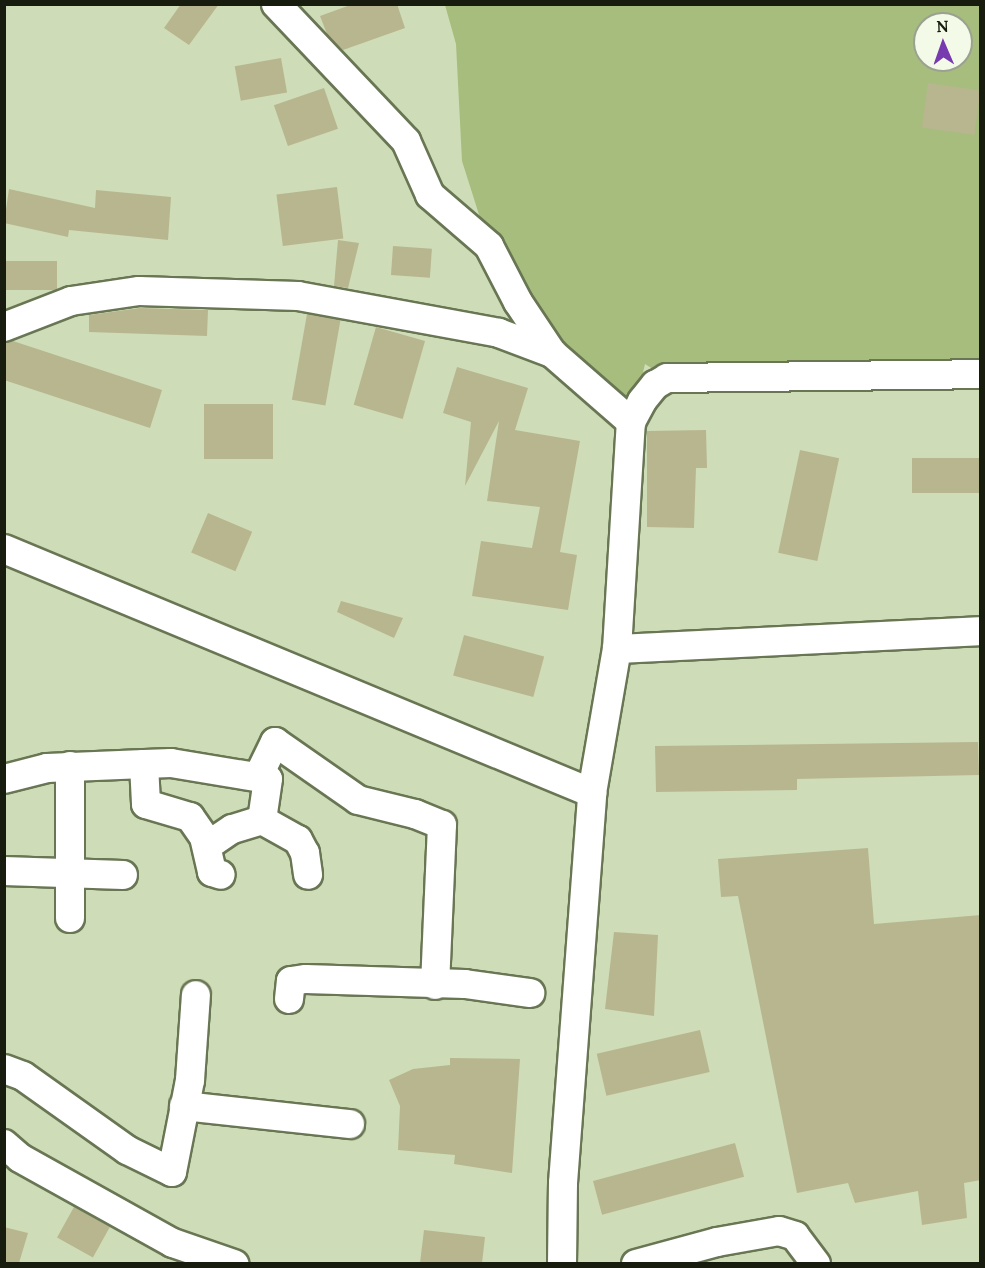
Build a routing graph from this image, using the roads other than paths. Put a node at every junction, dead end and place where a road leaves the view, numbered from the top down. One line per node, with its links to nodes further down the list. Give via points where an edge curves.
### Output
1 (276, 4): 3 (street, via 406,141 430,195 489,246 518,302)
2 (4, 327): 3 (street, via 70,301 139,291 298,296 499,333)
3 (552, 353): 5 (street)
4 (981, 374): 5 (street, via 667,378 648,393)
5 (631, 422): 8 (street)
6 (4, 549): 13 (street)
7 (981, 631): 8 (street)
8 (617, 648): 13 (street)
9 (144, 764): 10 (street); 11 (street, via 171,763); 15 (street, via 146,804 190,817)
10 (70, 766): 12 (street); 17 (street)
11 (258, 777): 14 (street, via 268,778); 22 (street, via 275,742 358,800 442,825)
12 (4, 779)
13 (592, 793): 31 (street, via 563,1183)
14 (262, 820): 15 (street, via 232,829); 19 (street, via 298,840 305,853)
15 (207, 846): 18 (street, via 212,872)
16 (4, 871): 17 (street)
17 (73, 873): 20 (street); 21 (street)
18 (221, 875)
19 (308, 875)
20 (123, 876)
21 (70, 918)
22 (435, 985): 23 (street); 25 (street, via 299,980 291,981)
23 (531, 993)
24 (196, 995): 27 (street)
25 (289, 999)
26 (4, 1069): 27 (street, via 23,1076 126,1150 172,1172)
27 (184, 1106): 28 (street)
28 (350, 1124)
29 (4, 1144): 30 (street, via 20,1158 173,1243)
30 (234, 1263)
31 (562, 1263)
32 (636, 1263): 33 (street, via 779,1231 795,1236)
33 (816, 1263)

